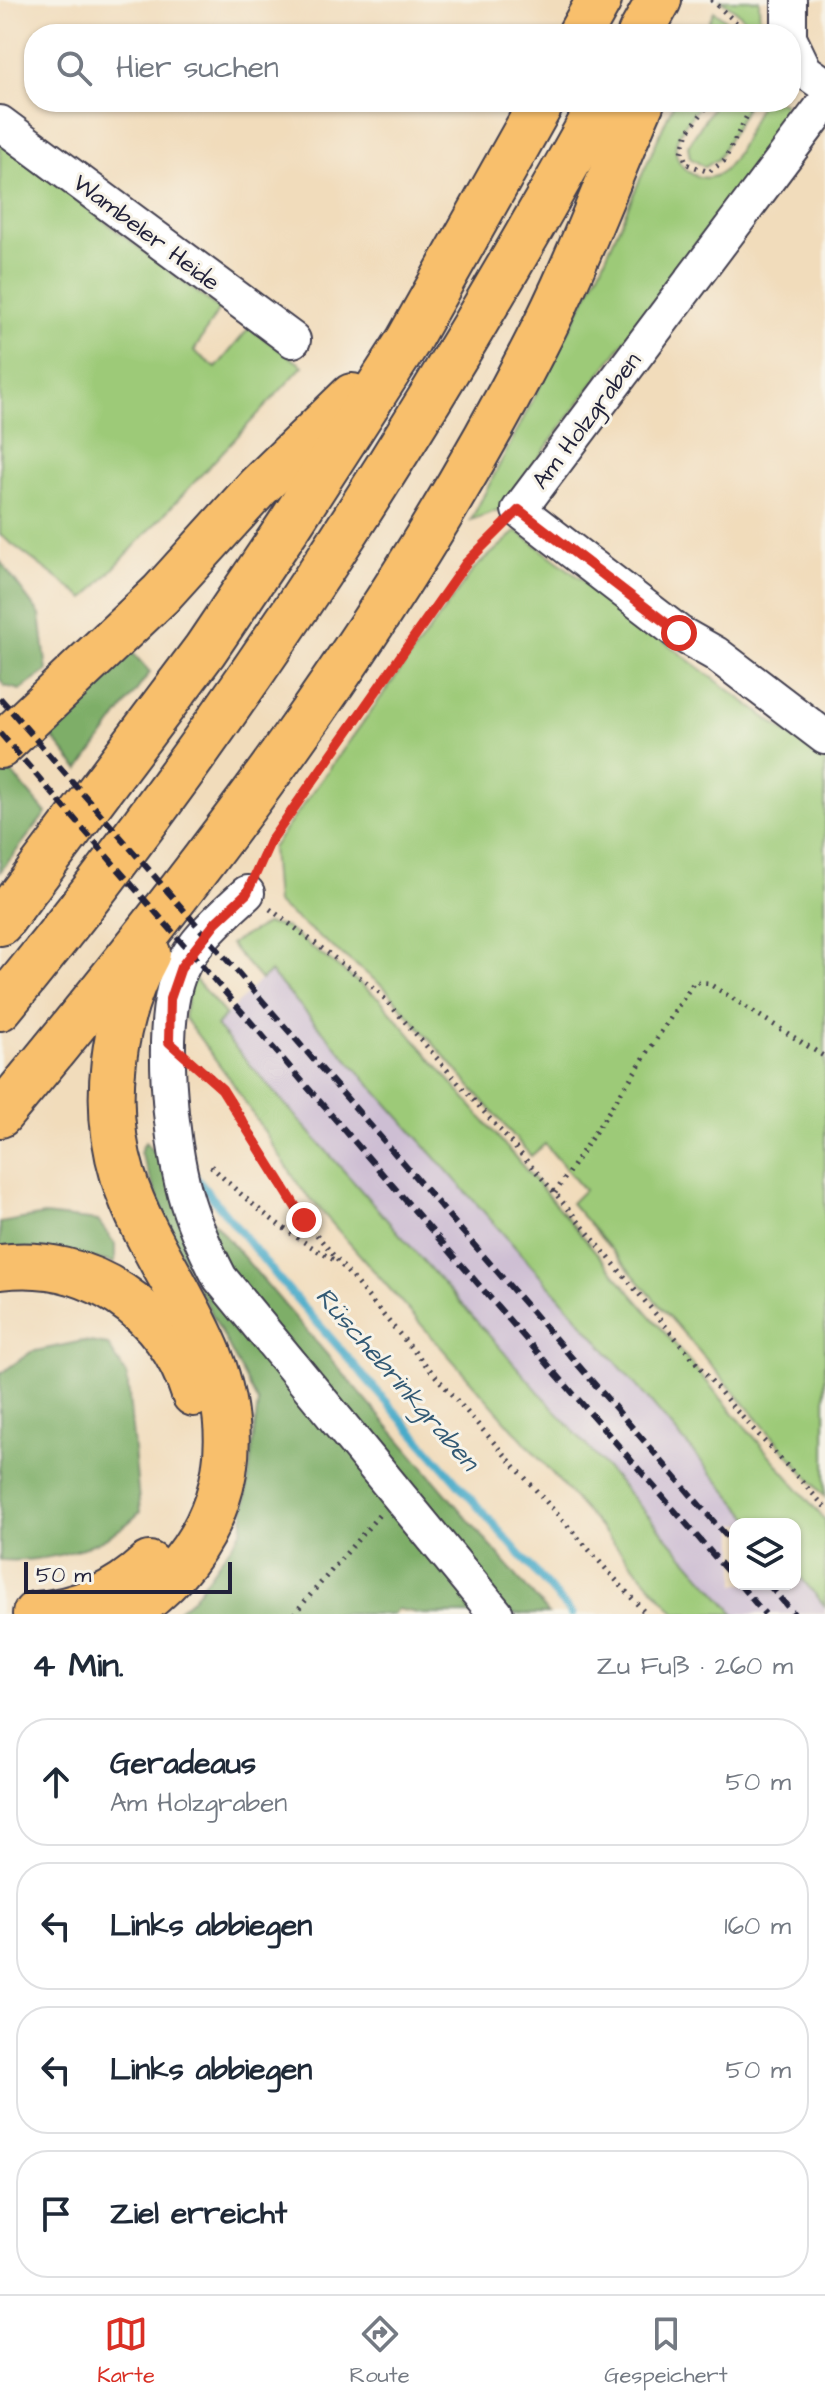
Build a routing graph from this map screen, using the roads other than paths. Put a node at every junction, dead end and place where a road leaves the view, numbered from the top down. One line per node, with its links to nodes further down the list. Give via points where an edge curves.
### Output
1 (599, 0): 5 (highway)
2 (659, 0): 6 (highway)
3 (681, 0): 7 (highway)
4 (789, 0): 8 (street)
5 (586, 24)
6 (646, 24)
7 (673, 24)
8 (789, 24)
9 (801, 63): 10 (street)
10 (825, 85)
11 (825, 103): 18 (street, Am Holzgraben, via 519,510)
12 (536, 112): 17 (highway)
13 (596, 112): 23 (highway, via 469,336 327,562 144,823)
14 (638, 112): 21 (highway, via 579,257 472,462 313,713)
15 (0, 123): 16 (street, Wambeler Heide)
16 (293, 340)
17 (408, 341): 19 (highway, via 258,487 161,594); 22 (highway, via 205,650)
18 (825, 737)
19 (0, 746)
20 (247, 893): 30 (street, via 181,967 170,999 173,1123 184,1193 220,1278)
21 (180, 895): 24 (highway); 29 (highway, via 130,991 116,1048 112,1109 120,1164 136,1210 199,1333 223,1395 225,1472 215,1511 190,1554 176,1574)
22 (0, 923)
23 (0, 1008)
24 (0, 1115)
25 (0, 1267): 28 (highway, via 60,1268 103,1282 136,1303 176,1350 199,1416 197,1478 184,1515 164,1547 138,1575 105,1596 69,1610)
26 (0, 1612): 27 (highway)
27 (28, 1614)
28 (35, 1614)
29 (126, 1614)
30 (496, 1614)

